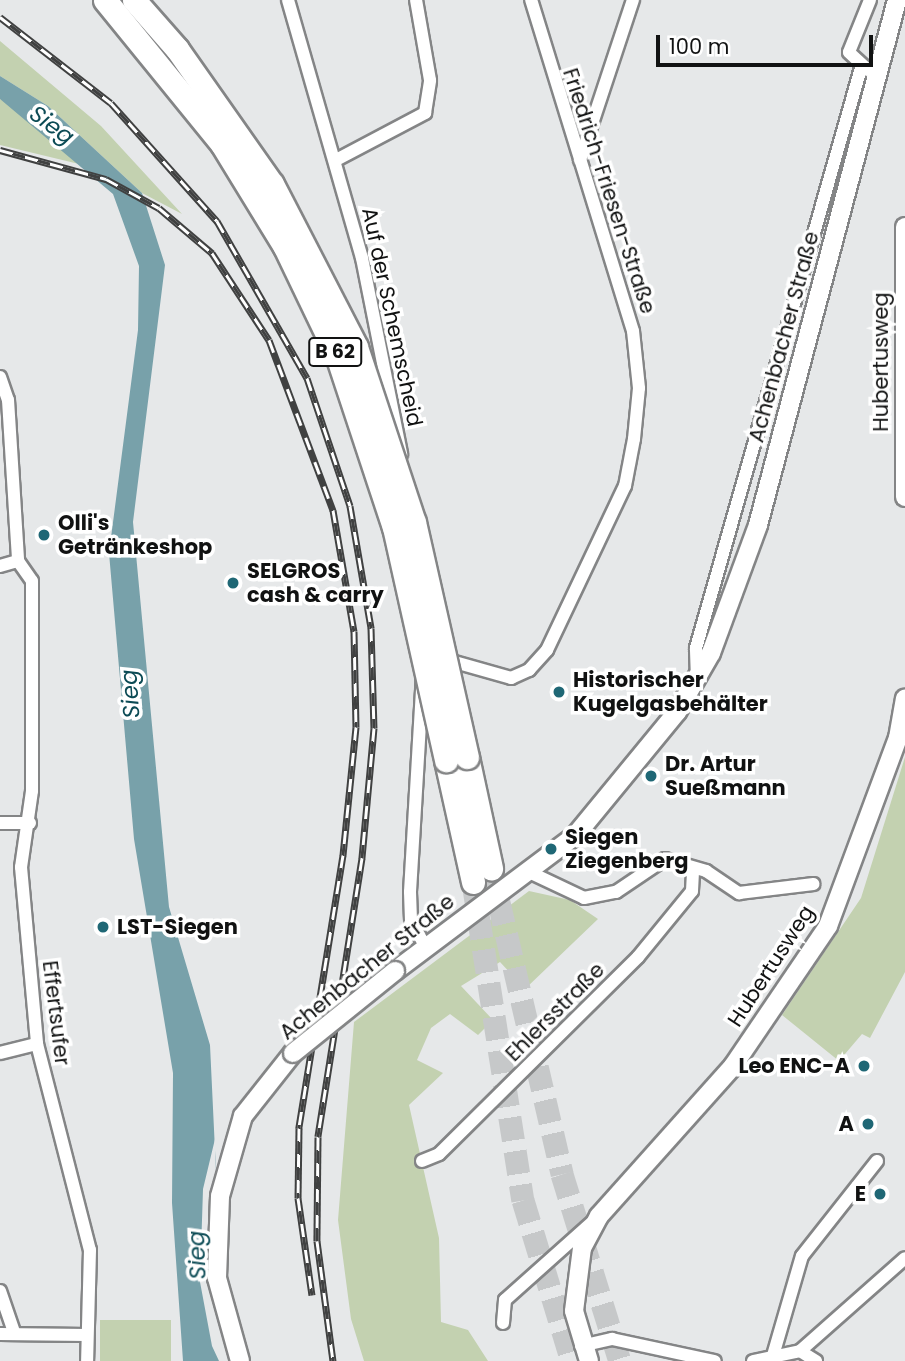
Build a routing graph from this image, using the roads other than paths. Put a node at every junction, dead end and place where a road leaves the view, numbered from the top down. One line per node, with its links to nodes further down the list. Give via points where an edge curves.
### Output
1 (105, 0): 20 (highway, B 62, bridge, via 222,144 285,247 332,344 394,527)
2 (134, 0): 20 (highway, B 62, bridge, via 184,57 272,184 356,347 414,522)
3 (288, 0): 10 (street, Auf der Schemscheid)
4 (416, 0): 10 (street, via 430,80 425,113)
5 (531, 0): 11 (street, Friedrich-Friesen-Straße)
6 (633, 0): 11 (street)
7 (870, 0): 9 (street, via 849,52)
8 (897, 0): 9 (main road, Achenbacher Straße)
9 (869, 70): 18 (main road, Achenbacher Straße, via 758,525 724,623); 18 (street, Achenbacher Straße, via 696,648)
10 (336, 160): 17 (street, Auf der Schemscheid, via 389,384)
11 (580, 160): 17 (street, Friedrich-Friesen-Straße, via 634,331 639,388 625,486 547,650 529,670 511,678 453,665)
12 (905, 228): 14 (main road, Hubertusweg)
13 (0, 377): 15 (street, Effertsufer, via 8,400)
14 (905, 497)
15 (18, 561): 16 (street); 22 (street, Effertsufer, via 32,581)
16 (0, 566)
17 (429, 648): 27 (street, via 417,693 410,826 411,922)
18 (697, 679): 23 (main road, Achenbacher Straße, via 617,790 575,836)
19 (905, 699): 32 (main road, Hubertusweg, via 893,750 828,926 733,1066)
20 (457, 759): 25 (highway, B 62)
21 (0, 822): 22 (street)
22 (30, 823): 28 (street, Effertsufer, via 21,867)
23 (527, 871): 24 (street, via 584,898 616,892 665,859); 27 (main road, Achenbacher Straße)
24 (693, 872): 26 (street, via 706,871 740,894); 30 (street, Ehlersstraße, via 692,891 638,957 439,1154)
25 (482, 875)
26 (813, 884)
27 (426, 947): 43 (main road, Achenbacher Straße, bridge, via 293,1053 257,1096 233,1141 220,1196 216,1278)
28 (37, 1044): 29 (street); 38 (street, Effertsufer, via 88,1237)
29 (0, 1053)
30 (422, 1161)
31 (877, 1161): 41 (street, via 802,1256)
32 (599, 1216): 35 (street, Hubertusweg, via 505,1300); 40 (main road, Hubertusweg, via 573,1282)
33 (905, 1258): 39 (street)
34 (0, 1291): 36 (street)
35 (503, 1322)
36 (14, 1332): 37 (street); 38 (street)
37 (0, 1334)
38 (87, 1335): 42 (street, Effertsufer)
39 (800, 1351): 41 (street); 46 (street)
40 (585, 1354): 44 (street, via 612,1339)
41 (772, 1359): 45 (street)
42 (87, 1361)
43 (240, 1361)
44 (715, 1361)
45 (752, 1361)
46 (816, 1361)

